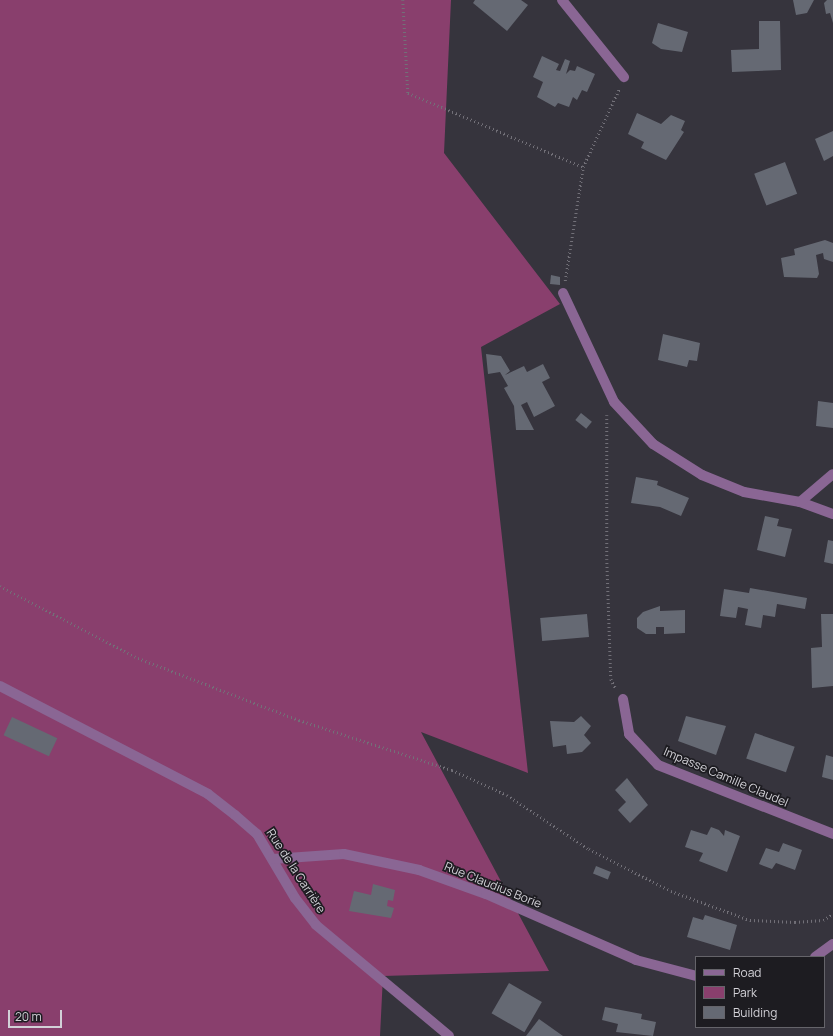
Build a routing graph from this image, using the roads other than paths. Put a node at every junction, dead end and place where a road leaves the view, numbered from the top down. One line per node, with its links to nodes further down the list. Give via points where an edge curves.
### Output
1 (562, 0): 2 (street)
2 (624, 77)
3 (563, 293): 5 (street, via 614,402 653,444 702,475 744,492)
4 (833, 474): 5 (street)
5 (800, 502): 6 (street)
6 (833, 514)
7 (0, 686): 10 (street, Rue de la Carrière, via 208,794 258,834)
8 (622, 699): 9 (street, Impasse Camille Claudel, via 629,734 658,765)
9 (833, 834)
10 (274, 859): 13 (street, Rue Claudius Borie, via 344,854 419,870 486,894 636,960); 14 (street, Rue de la Carrière, via 296,898 316,926)
11 (833, 944): 12 (street)
12 (816, 956)
13 (695, 976)
14 (450, 1036)

